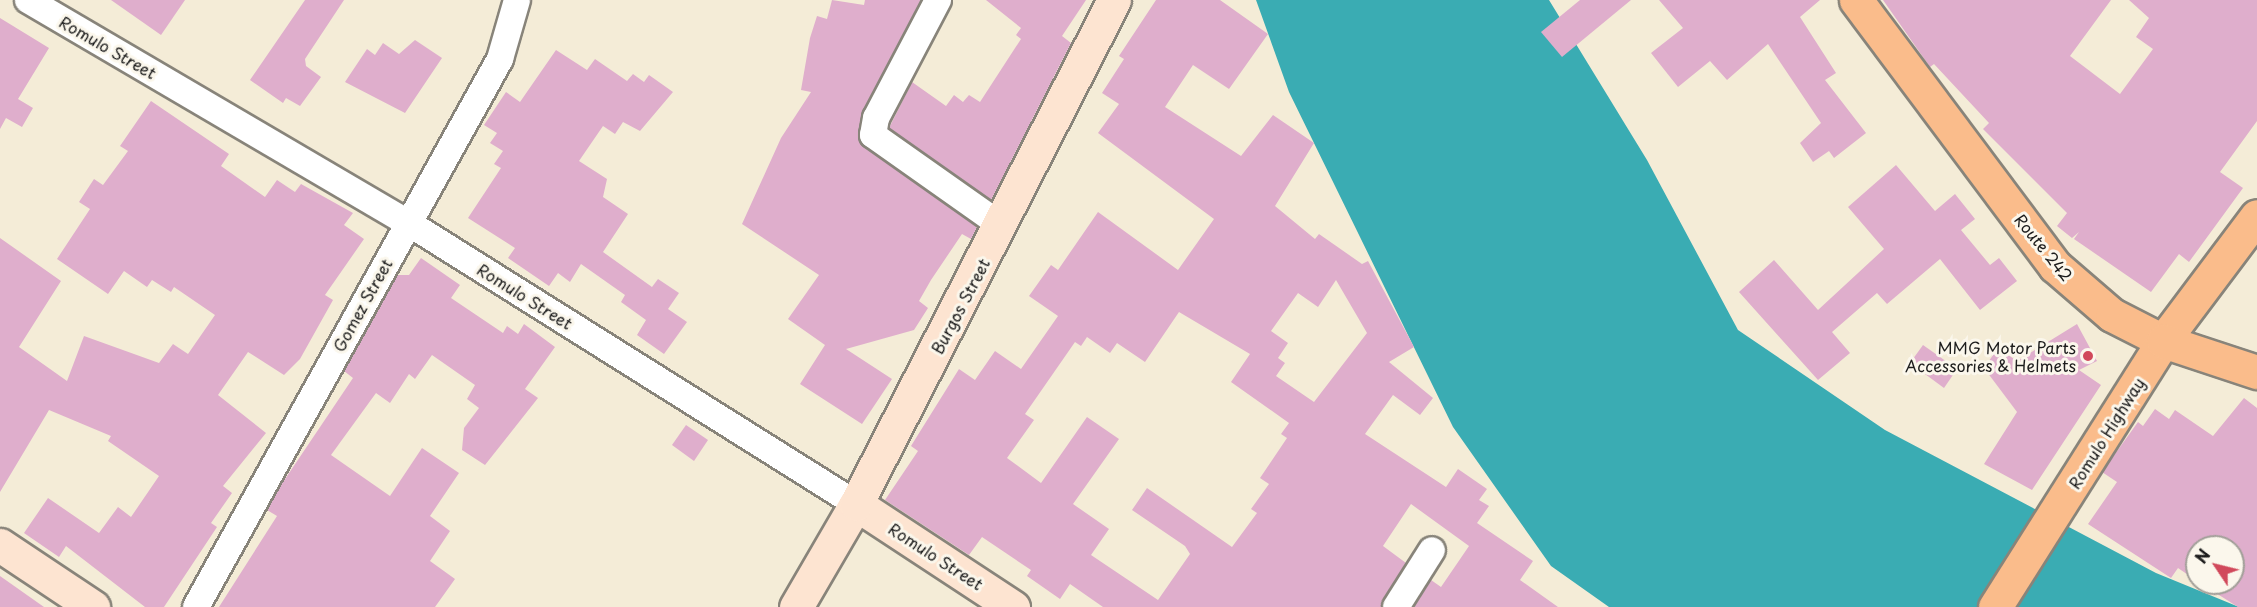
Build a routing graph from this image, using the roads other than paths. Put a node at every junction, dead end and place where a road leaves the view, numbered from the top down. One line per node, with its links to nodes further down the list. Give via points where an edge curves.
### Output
1 (28, 0): 7 (street, Romulo Street)
2 (517, 0): 7 (street, Gomez Street, via 500,59)
3 (938, 0): 8 (street, via 876,118 873,135)
4 (1114, 0): 8 (street, Burgos Street, via 1092,35)
5 (1856, 0): 9 (main road, Route 242, via 2055,266 2112,315)
6 (2257, 216): 9 (main road)
7 (407, 222): 11 (street, Romulo Street); 15 (street, Gomez Street)
8 (1002, 226): 11 (street, Burgos Street)
9 (2163, 341): 10 (main road); 19 (main road, Romulo Highway)
10 (2257, 372)
11 (856, 504): 16 (street, Burgos Street); 17 (street, Romulo Street)
12 (0, 545): 14 (street)
13 (1432, 550): 18 (street)
14 (93, 607)
15 (196, 607)
16 (796, 607)
17 (1013, 607)
18 (1396, 607)
19 (1995, 607)

